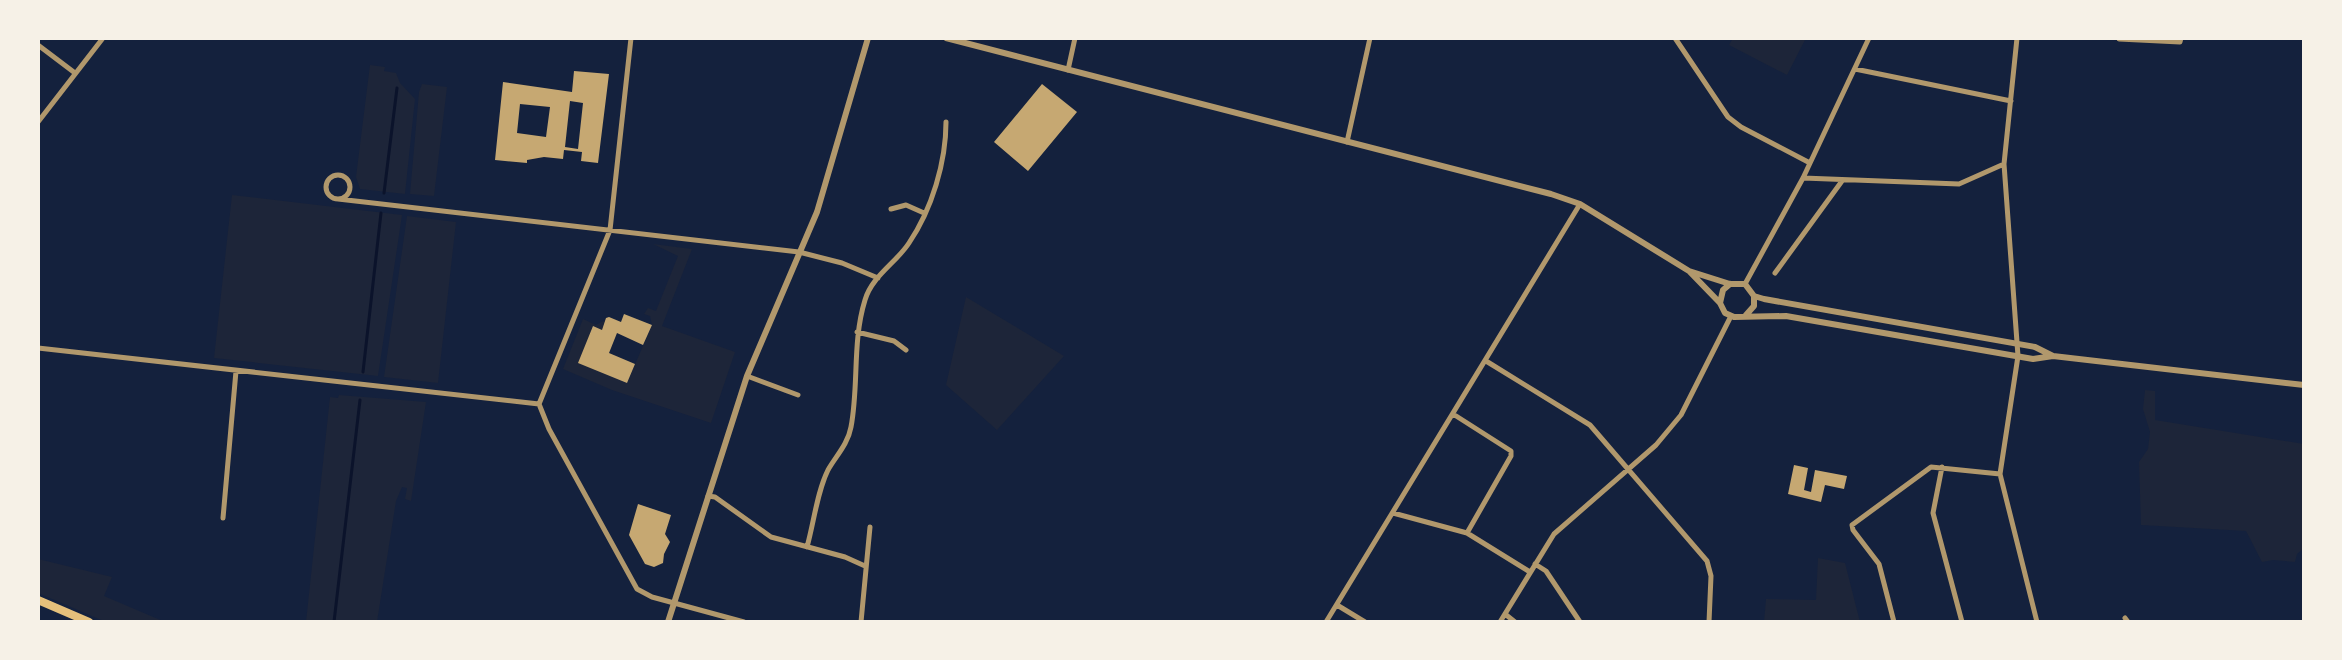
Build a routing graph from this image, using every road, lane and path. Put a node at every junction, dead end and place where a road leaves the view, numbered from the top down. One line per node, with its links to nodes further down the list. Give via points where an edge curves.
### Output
1 (103, 38): 15 (street)
2 (631, 38): 30 (street)
3 (868, 38): 31 (street, via 817,212)
4 (946, 38): 14 (street)
5 (1075, 38): 14 (street)
6 (1370, 38): 19 (street)
7 (1675, 38): 20 (street, via 1728,117)
8 (1869, 38): 13 (street)
9 (2017, 38): 16 (street)
10 (2181, 38): 11 (street)
11 (2119, 39)
12 (38, 45): 15 (street)
13 (1855, 69): 16 (street); 20 (street)
14 (1068, 70): 19 (street)
15 (75, 73): 17 (street)
16 (2011, 101): 21 (street)
17 (38, 122)
18 (946, 122): 29 (street, via 940,167)
19 (1347, 143): 27 (street)
20 (1810, 163): 22 (street)
21 (2004, 164): 23 (street, via 1959,184); 42 (street)
22 (1803, 178): 23 (street); 36 (street)
23 (1843, 180): 33 (street)
24 (350, 188): 25 (street); 25 (street, via 341,174 329,177 328,194); 26 (street)
25 (338, 199): 26 (street)
26 (360, 200): 30 (street)
27 (1580, 204): 32 (street); 47 (street)
28 (891, 209): 29 (street, via 906,205)
29 (924, 213): 34 (street, via 909,244)
30 (610, 230): 31 (street); 52 (street)
31 (799, 252): 34 (street); 49 (street)
32 (1689, 271): 35 (street); 38 (street)
33 (1775, 273)
34 (878, 278): 41 (street, via 865,298)
35 (1730, 284): 36 (street); 38 (street)
36 (1745, 284): 37 (street)
37 (1754, 296): 39 (street); 42 (street)
38 (1720, 303): 40 (street)
39 (1746, 315): 40 (street); 45 (street, via 1786,316)
40 (1731, 316): 55 (street, via 1681,415)
41 (857, 332): 44 (street, via 894,341); 62 (street, via 851,428 827,472)
42 (2018, 344): 45 (street); 46 (street)
43 (38, 348): 48 (street)
44 (906, 350)
45 (2018, 356): 46 (street); 56 (street)
46 (2053, 356): 50 (street)
47 (1486, 361): 53 (street); 55 (street, via 1590,425)
48 (236, 371): 52 (street); 59 (street)
49 (747, 376): 51 (street); 57 (street)
50 (2304, 385)
51 (798, 395)
52 (539, 404): 67 (street, via 630,582 652,597)
53 (1453, 414): 58 (street); 61 (street, via 1511,451)
54 (1942, 467): 56 (street); 80 (street, via 1921,472 1852,525 1879,564); 81 (street, via 1933,513)
55 (1628, 469): 63 (street, via 1561,526); 79 (street, via 1707,561)
56 (2000, 474): 82 (street)
57 (708, 496): 62 (street, via 761,532); 67 (street)
58 (1393, 513): 61 (street); 68 (street)
59 (223, 518)
60 (870, 527): 64 (street)
61 (1467, 533): 65 (street)
62 (807, 547): 64 (street)
63 (1535, 564): 65 (street); 78 (street, via 1546,571)
64 (865, 566): 73 (street)
65 (1530, 572): 69 (street)
66 (38, 600): 70 (main road)
67 (675, 601): 71 (street); 72 (street)
68 (1337, 605): 74 (street); 75 (street)
69 (1505, 614): 76 (street); 77 (street)
70 (89, 622)
71 (668, 622)
72 (744, 622)
73 (861, 622)
74 (1326, 622)
75 (1365, 622)
76 (1500, 622)
77 (1515, 622)
78 (1580, 622)
79 (1709, 622)
80 (1894, 622)
81 (1962, 622)
82 (2037, 622)

